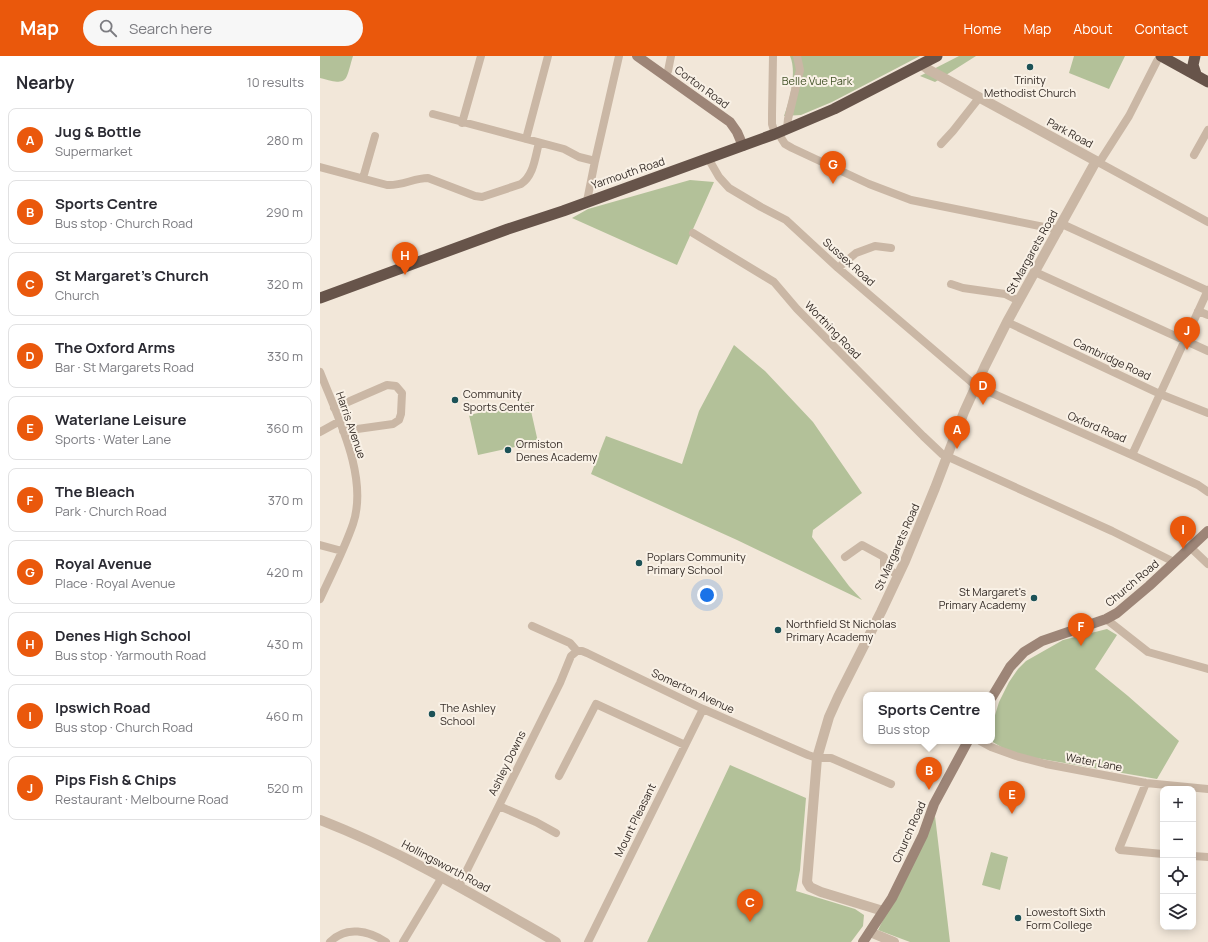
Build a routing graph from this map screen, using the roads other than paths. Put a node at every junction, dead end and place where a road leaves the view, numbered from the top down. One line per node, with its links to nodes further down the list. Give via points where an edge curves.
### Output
1 (481, 56): 18 (street)
2 (548, 56): 22 (street)
3 (619, 56): 28 (street)
4 (636, 56): 13 (main road, Corton Road)
5 (671, 56): 13 (street)
6 (773, 56): 17 (street)
7 (797, 56): 19 (street, via 800,70)
8 (938, 56): 11 (highway, Yarmouth Road)
9 (1195, 56): 12 (highway, via 1193,65)
10 (1159, 59): 12 (highway); 29 (street, via 1129,116)
11 (921, 64): 15 (street, Park Road); 19 (highway, Yarmouth Road, via 834,109)
12 (1196, 74): 14 (highway)
13 (666, 75): 25 (main road, Corton Road, via 730,122)
14 (1208, 82)
15 (979, 98): 24 (street, via 953,132); 29 (street, Park Road)
16 (433, 114): 18 (street)
17 (772, 114): 19 (street, via 779,118); 19 (street, via 772,124)
18 (462, 123): 22 (street)
19 (782, 129): 25 (highway, Yarmouth Road); 34 (street, via 785,144 792,148 910,200)
20 (1208, 130): 26 (street)
21 (375, 136): 31 (street)
22 (526, 139): 23 (street)
23 (539, 143): 28 (street); 31 (street, via 530,174 525,181 487,196 475,196 428,178 394,186)
24 (940, 144)
25 (744, 146): 27 (highway, Yarmouth Road)
26 (1194, 155)
27 (708, 158): 32 (highway, Yarmouth Road); 37 (street, Sussex Road, via 729,188 786,220)
28 (595, 161): 32 (street)
29 (1098, 162): 33 (street, Park Road); 34 (street, St Margarets Road)
30 (320, 167): 31 (street)
31 (363, 178)
32 (587, 201): 41 (highway, Yarmouth Road)
33 (1208, 222)
34 (1060, 227): 38 (street, St Margarets Road); 40 (street)
35 (693, 233): 57 (street, Worthing Road, via 774,282 797,309)
36 (891, 248): 37 (street, via 875,246 856,253)
37 (838, 268): 49 (street, Sussex Road)
38 (1035, 272): 42 (street, St Margarets Road); 46 (street)
39 (951, 284): 42 (street, via 1005,294)
40 (1208, 291): 43 (street)
41 (320, 298)
42 (1019, 301): 45 (street, St Margarets Road)
43 (1198, 311): 44 (street); 46 (street)
44 (1208, 315)
45 (1007, 322): 49 (street, St Margarets Road); 50 (street, Cambridge Road)
46 (1185, 340): 47 (street); 50 (street)
47 (1208, 351)
48 (320, 372): 51 (street, Harris Avenue)
49 (976, 386): 56 (street, Oxford Road); 57 (street, St Margarets Road)
50 (1160, 394): 52 (street, Cambridge Road); 56 (street)
51 (334, 408): 53 (street, Harris Avenue); 54 (street, via 387,385 396,386 402,393 401,414 399,420 393,424)
52 (1208, 414)
53 (340, 421): 54 (street, Harris Avenue); 55 (street)
54 (343, 431): 62 (street, Harris Avenue, via 352,457 357,504)
55 (320, 432)
56 (1132, 455): 58 (street, Oxford Road)
57 (947, 457): 64 (street, Worthing Road, via 1119,534); 66 (street, St Margarets Road)
58 (1208, 492)
59 (1208, 531): 61 (main road, Church Road)
60 (320, 545): 62 (street)
61 (1190, 547): 64 (main road, Church Road); 65 (street)
62 (342, 551): 67 (street, Harris Avenue)
63 (845, 558): 66 (street, via 862,545 884,557 884,568)
64 (1174, 562): 68 (main road, Church Road, via 1129,603)
65 (1208, 564)
66 (899, 575): 77 (street, St Margarets Road, via 838,697)
67 (320, 599)
68 (1106, 619): 71 (street, via 1148,652); 72 (main road, Church Road, via 1042,641 1028,649 1010,667)
69 (532, 626): 70 (street, Somerton Avenue, via 570,644)
70 (577, 651): 73 (street, Somerton Avenue, via 587,653); 82 (street, Ashley Downs, via 571,656)
71 (1208, 669)
72 (995, 692)
73 (703, 709): 76 (street, Mount Pleasant); 77 (street, Somerton Avenue)
74 (966, 744): 90 (main road, Church Road, via 934,804 923,835 892,898)
75 (986, 744): 79 (street, Water Lane, via 1016,756 1052,765)
76 (685, 745): 78 (street, via 596,704); 96 (street, Mount Pleasant)
77 (817, 758): 80 (street, Somerton Avenue, via 831,758); 90 (street, St Margarets Road, via 807,882 810,887 821,892)
78 (559, 776)
79 (1146, 783): 81 (street, Water Lane); 85 (street, via 1119,849)
80 (891, 784)
81 (1208, 789)
82 (499, 806): 84 (street); 89 (street, Ashley Downs)
83 (320, 820): 88 (street, Hollingsworth Road, via 400,855)
84 (556, 833)
85 (1160, 854)
86 (1196, 856): 87 (street)
87 (1208, 857)
88 (442, 877): 89 (street, Hollingsworth Road); 94 (street)
89 (459, 886): 95 (street, Hollingsworth Road)
90 (883, 911): 91 (main road, Church Road)
91 (870, 932): 97 (main road, Church Road); 98 (street)
92 (330, 942): 93 (street, via 349,932 369,933)
93 (386, 942)
94 (403, 942)
95 (556, 942)
96 (588, 942)
97 (863, 942)
98 (894, 942)

